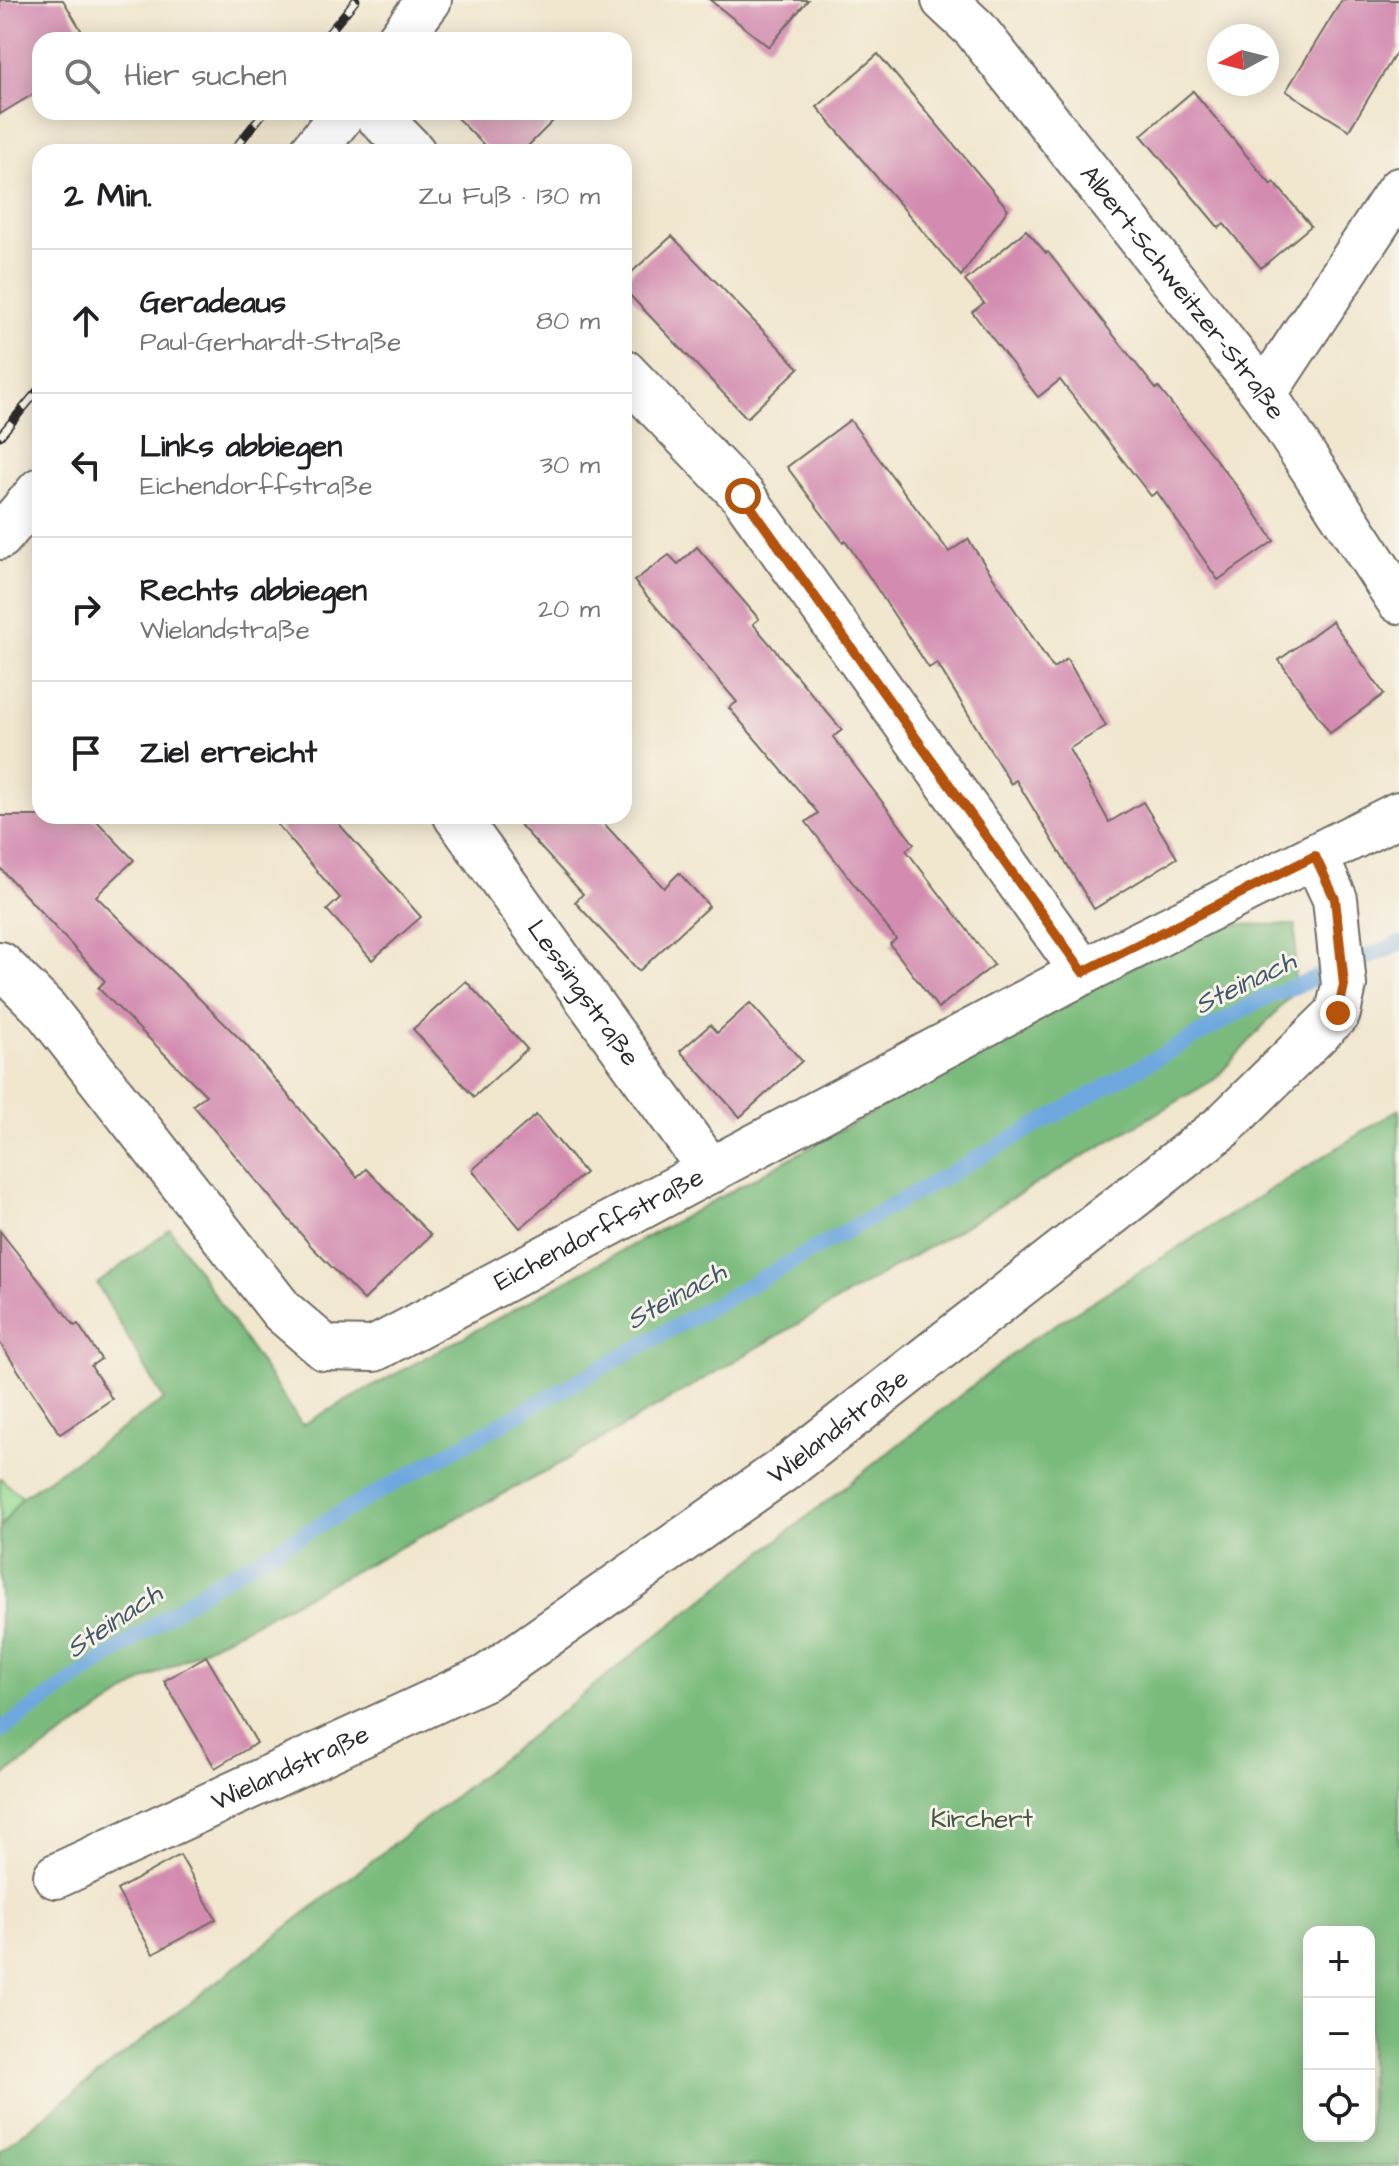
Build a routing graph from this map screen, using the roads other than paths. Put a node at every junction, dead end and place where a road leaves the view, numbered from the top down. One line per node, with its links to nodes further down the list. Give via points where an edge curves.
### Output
1 (429, 0): 4 (street)
2 (944, 0): 3 (street, Albert-Schweitzer-Straße)
3 (987, 15): 11 (street, Albert-Schweitzer-Straße)
4 (405, 32)
5 (338, 120): 7 (street)
6 (382, 120): 8 (street)
7 (318, 144)
8 (405, 144)
9 (1399, 190): 11 (street)
10 (632, 380): 19 (street, via 743,496)
11 (1264, 394): 14 (street, Albert-Schweitzer-Straße)
12 (32, 499): 13 (street)
13 (0, 537)
14 (1399, 601)
15 (1399, 814): 17 (street)
16 (462, 824): 20 (street, Lessingstraße)
17 (1315, 856): 19 (street, Eichendorffstraße); 21 (street, Wielandstraße, via 1335,899 1344,985 1338,1013 1223,1126 790,1465 487,1677)
18 (0, 964): 20 (street, Eichendorffstraße, via 46,1010 282,1311 325,1348 374,1349)
19 (1083, 972): 20 (street, Eichendorffstraße)
20 (711, 1171)
21 (56, 1876)

